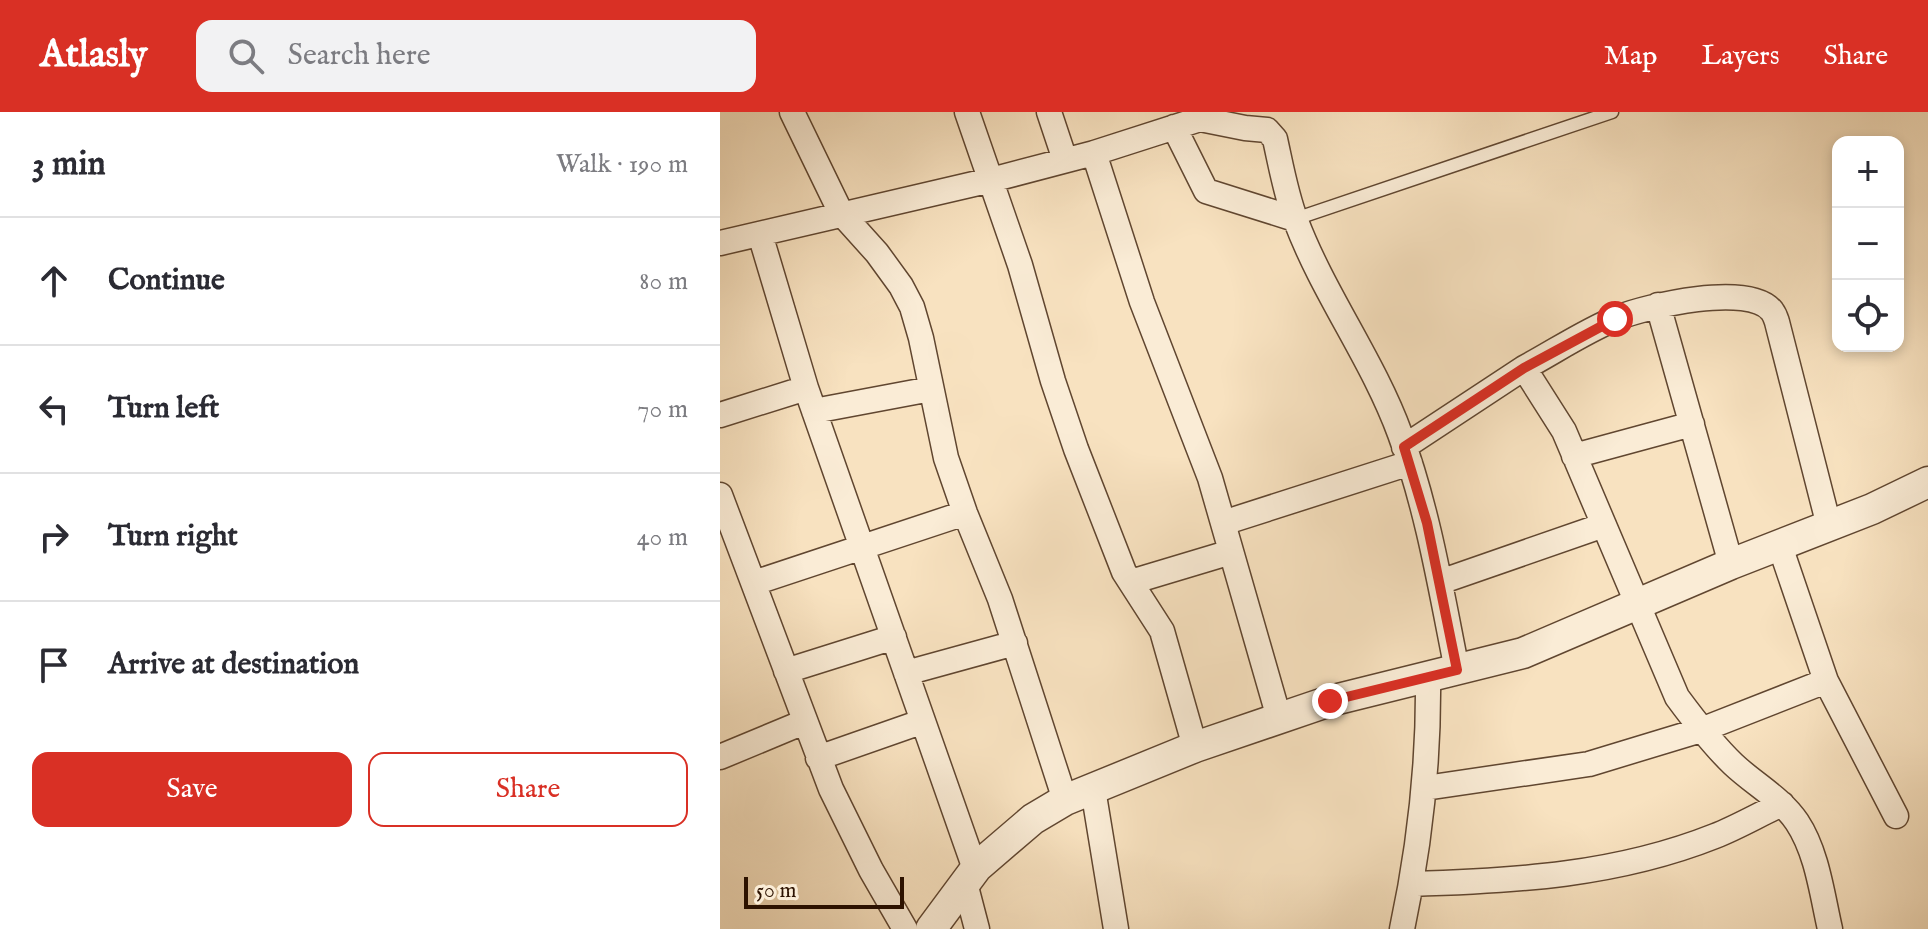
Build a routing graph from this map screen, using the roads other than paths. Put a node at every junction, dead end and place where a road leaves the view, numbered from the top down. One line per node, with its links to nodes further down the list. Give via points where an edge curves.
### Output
1 (792, 112): 9 (street)
2 (967, 112): 8 (street)
3 (1049, 112): 7 (street)
4 (1612, 112): 10 (lane)
5 (1174, 127): 6 (street); 10 (street, via 1206,191); 10 (street, via 1206,118 1272,133)
6 (1094, 153): 7 (street); 24 (street)
7 (1065, 160): 8 (street)
8 (991, 180): 9 (street); 31 (street, via 1076,449)
9 (841, 213): 11 (street); 15 (street, via 877,253 912,307)
10 (1295, 219): 19 (street, via 1385,399)
11 (760, 234): 12 (street); 16 (street)
12 (720, 243)
13 (1658, 305): 14 (street, via 1615,319); 18 (street); 26 (street, via 1716,297 1755,301 1771,309)
14 (1524, 368): 19 (street); 20 (street)
15 (931, 389): 16 (street); 23 (street)
16 (810, 400): 17 (street); 27 (street)
17 (720, 415)
18 (1692, 424): 20 (street); 30 (street)
19 (1407, 455): 24 (street); 32 (street)
20 (1574, 456): 25 (street)
21 (1928, 482): 26 (street)
22 (720, 495): 33 (street)
23 (965, 513): 27 (street); 36 (street)
24 (1223, 523): 29 (street)
25 (1604, 525): 32 (street); 34 (street)
26 (1829, 526): 28 (street)
27 (862, 546): 33 (street); 35 (street)
28 (1780, 546): 30 (street); 41 (street)
29 (1231, 552): 31 (street); 42 (street)
30 (1731, 564): 34 (street)
31 (1131, 582): 46 (street, via 1162,631)
32 (1440, 582): 37 (street)
33 (754, 583): 38 (street)
34 (1638, 604): 37 (street, via 1523,653); 45 (street, via 1677,697)
35 (894, 637): 38 (street); 39 (street)
36 (1015, 643): 39 (street); 50 (street)
37 (1457, 670): 40 (street)
38 (786, 671): 43 (street)
39 (906, 673): 44 (street)
40 (1428, 677): 42 (street); 49 (street)
41 (1826, 681): 45 (street); 52 (street)
42 (1279, 718): 46 (street)
43 (804, 722): 47 (street); 48 (street)
44 (921, 722): 48 (street); 53 (street)
45 (1701, 730): 49 (street, via 1589,764); 51 (street)
46 (1195, 747): 50 (street)
47 (720, 757)
48 (818, 758): 55 (street)
49 (1425, 788): 54 (street)
50 (1079, 794): 53 (street, via 1033,819); 58 (street)
51 (1782, 804): 54 (street, via 1715,836 1641,860 1520,880); 60 (street, via 1810,849)
52 (1896, 816)
53 (970, 876): 56 (street); 57 (street)
54 (1411, 884): 59 (street)
55 (905, 929)
56 (931, 929)
57 (977, 929)
58 (1116, 929)
59 (1402, 929)
60 (1830, 929)

